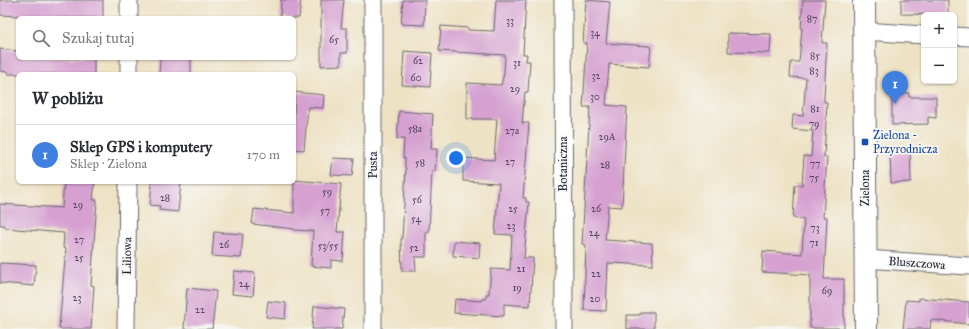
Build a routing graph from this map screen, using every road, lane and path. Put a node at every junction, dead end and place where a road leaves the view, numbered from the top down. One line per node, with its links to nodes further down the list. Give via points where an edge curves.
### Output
1 (129, 0): 5 (street)
2 (373, 0): 16 (street, Pusta)
3 (563, 0): 17 (street, Botaniczna)
4 (864, 0): 6 (street, Zielona)
5 (129, 16)
6 (864, 31): 7 (street); 13 (street, Zielona)
7 (921, 35)
8 (957, 36): 9 (street)
9 (969, 37)
10 (129, 60): 11 (street)
11 (129, 72)
12 (128, 184): 15 (street, Liliowa)
13 (865, 259): 14 (street, Bluszczowa); 18 (street, Zielona)
14 (969, 266)
15 (126, 329)
16 (373, 329)
17 (564, 329)
18 (866, 329)

